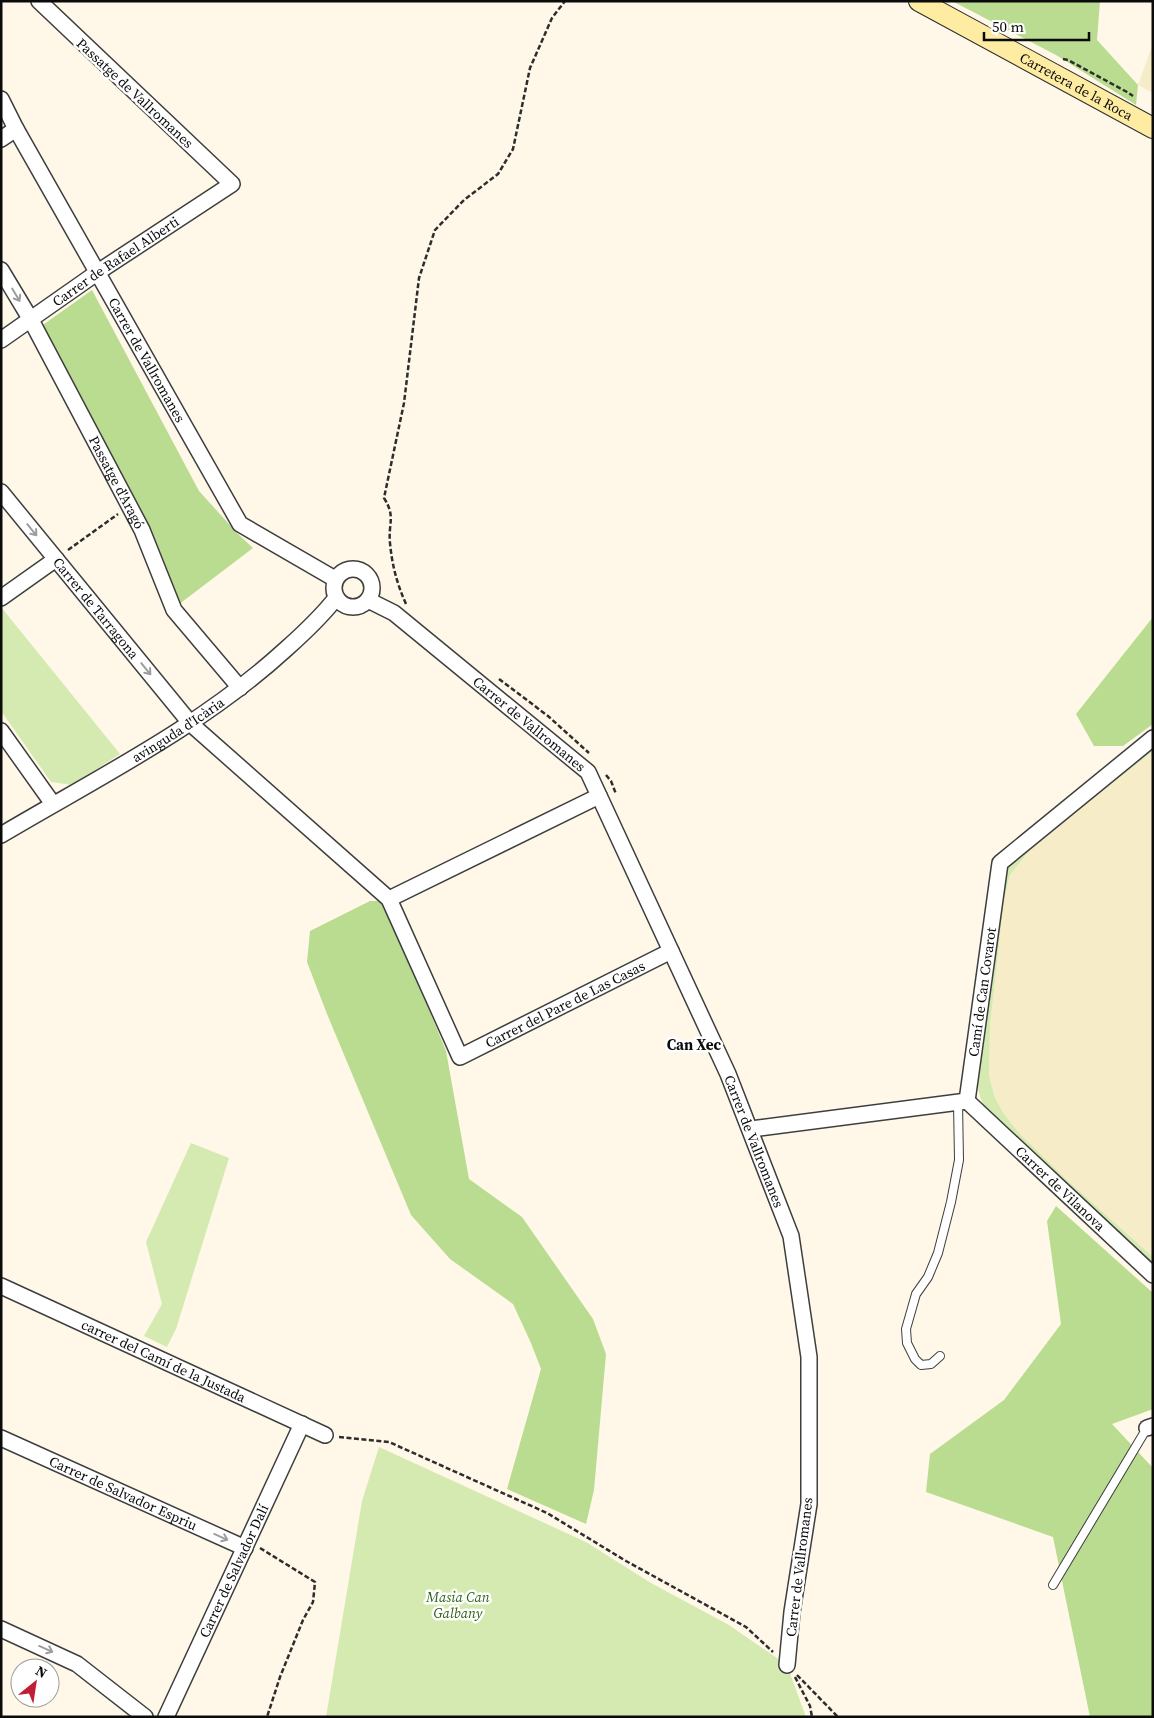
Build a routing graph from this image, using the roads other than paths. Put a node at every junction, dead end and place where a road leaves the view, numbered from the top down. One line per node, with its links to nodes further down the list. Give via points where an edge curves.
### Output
1 (39, 1): 7 (street, Passatge de Vallromanes)
2 (919, 1): 4 (street, Carretera de la Roca)
3 (1, 99): 5 (street, Carrer de Vallromanes)
4 (1153, 128)
5 (16, 129): 6 (street); 9 (street, Carrer de Vallromanes)
6 (1, 139)
7 (232, 184): 9 (street, Carrer de Rafael Alberti)
8 (1, 270): 10 (street, Passatge d'Aragó, one-way to 10)
9 (98, 272): 10 (street, Carrer de Rafael Alberti); 14 (street, Carrer de Vallromanes, via 240,524)
10 (30, 320): 11 (street, Carrer de Rafael Alberti); 18 (street, Passatge d'Aragó, via 142,530 174,610)
11 (1, 340)
12 (1, 492): 13 (street, Carrer de Tarragona, one-way to 13)
13 (56, 559): 15 (street); 19 (street, Carrer de Tarragona, one-way to 19)
14 (335, 580): 16 (street); 17 (street, via 350,569 363,572 372,588)
15 (1, 598)
16 (336, 598): 17 (street, via 351,607 358,607); 18 (street, avinguda d'Icària, via 306,630)
17 (368, 600): 22 (street, Carrer de Vallromanes, via 394,613 588,772)
18 (240, 688): 19 (street, avinguda d'Icària)
19 (191, 724): 23 (street, avinguda d'Icària); 25 (street, Carrer de Tarragona)
20 (1, 731): 23 (street)
21 (1153, 738): 27 (street, Camí de Can Covarot, via 1000,863)
22 (599, 796): 25 (street); 26 (street, Carrer de Vallromanes)
23 (53, 804): 24 (street, avinguda d'Icària)
24 (1, 835)
25 (389, 899): 26 (street, Carrer del Pare de Las Casas, via 460,1057)
26 (671, 951): 28 (street, Carrer de Vallromanes)
27 (963, 1102): 28 (street); 29 (street, Carrer de Vilanova); 31 (lane, via 953,1194 938,1253 928,1277 916,1294 906,1329 907,1343 921,1365 931,1364)
28 (751, 1129): 39 (street, Carrer de Vallromanes, via 792,1236 809,1358 809,1504 792,1612)
29 (1153, 1275)
30 (1, 1286): 32 (street, carrer del Camí de la Justada)
31 (940, 1356)
32 (302, 1424): 34 (street, carrer del Camí de la Justada); 36 (street, Carrer de Salvador Dalí)
33 (1150, 1427): 37 (lane)
34 (325, 1435)
35 (1, 1438): 36 (street, Carrer de Salvador Espriu, one-way to 36)
36 (247, 1544): 41 (street, Carrer de Salvador Dalí)
37 (1052, 1585)
38 (1, 1630): 40 (street, one-way to 40, via 77,1664)
39 (788, 1665)
40 (145, 1717)
41 (166, 1717)

